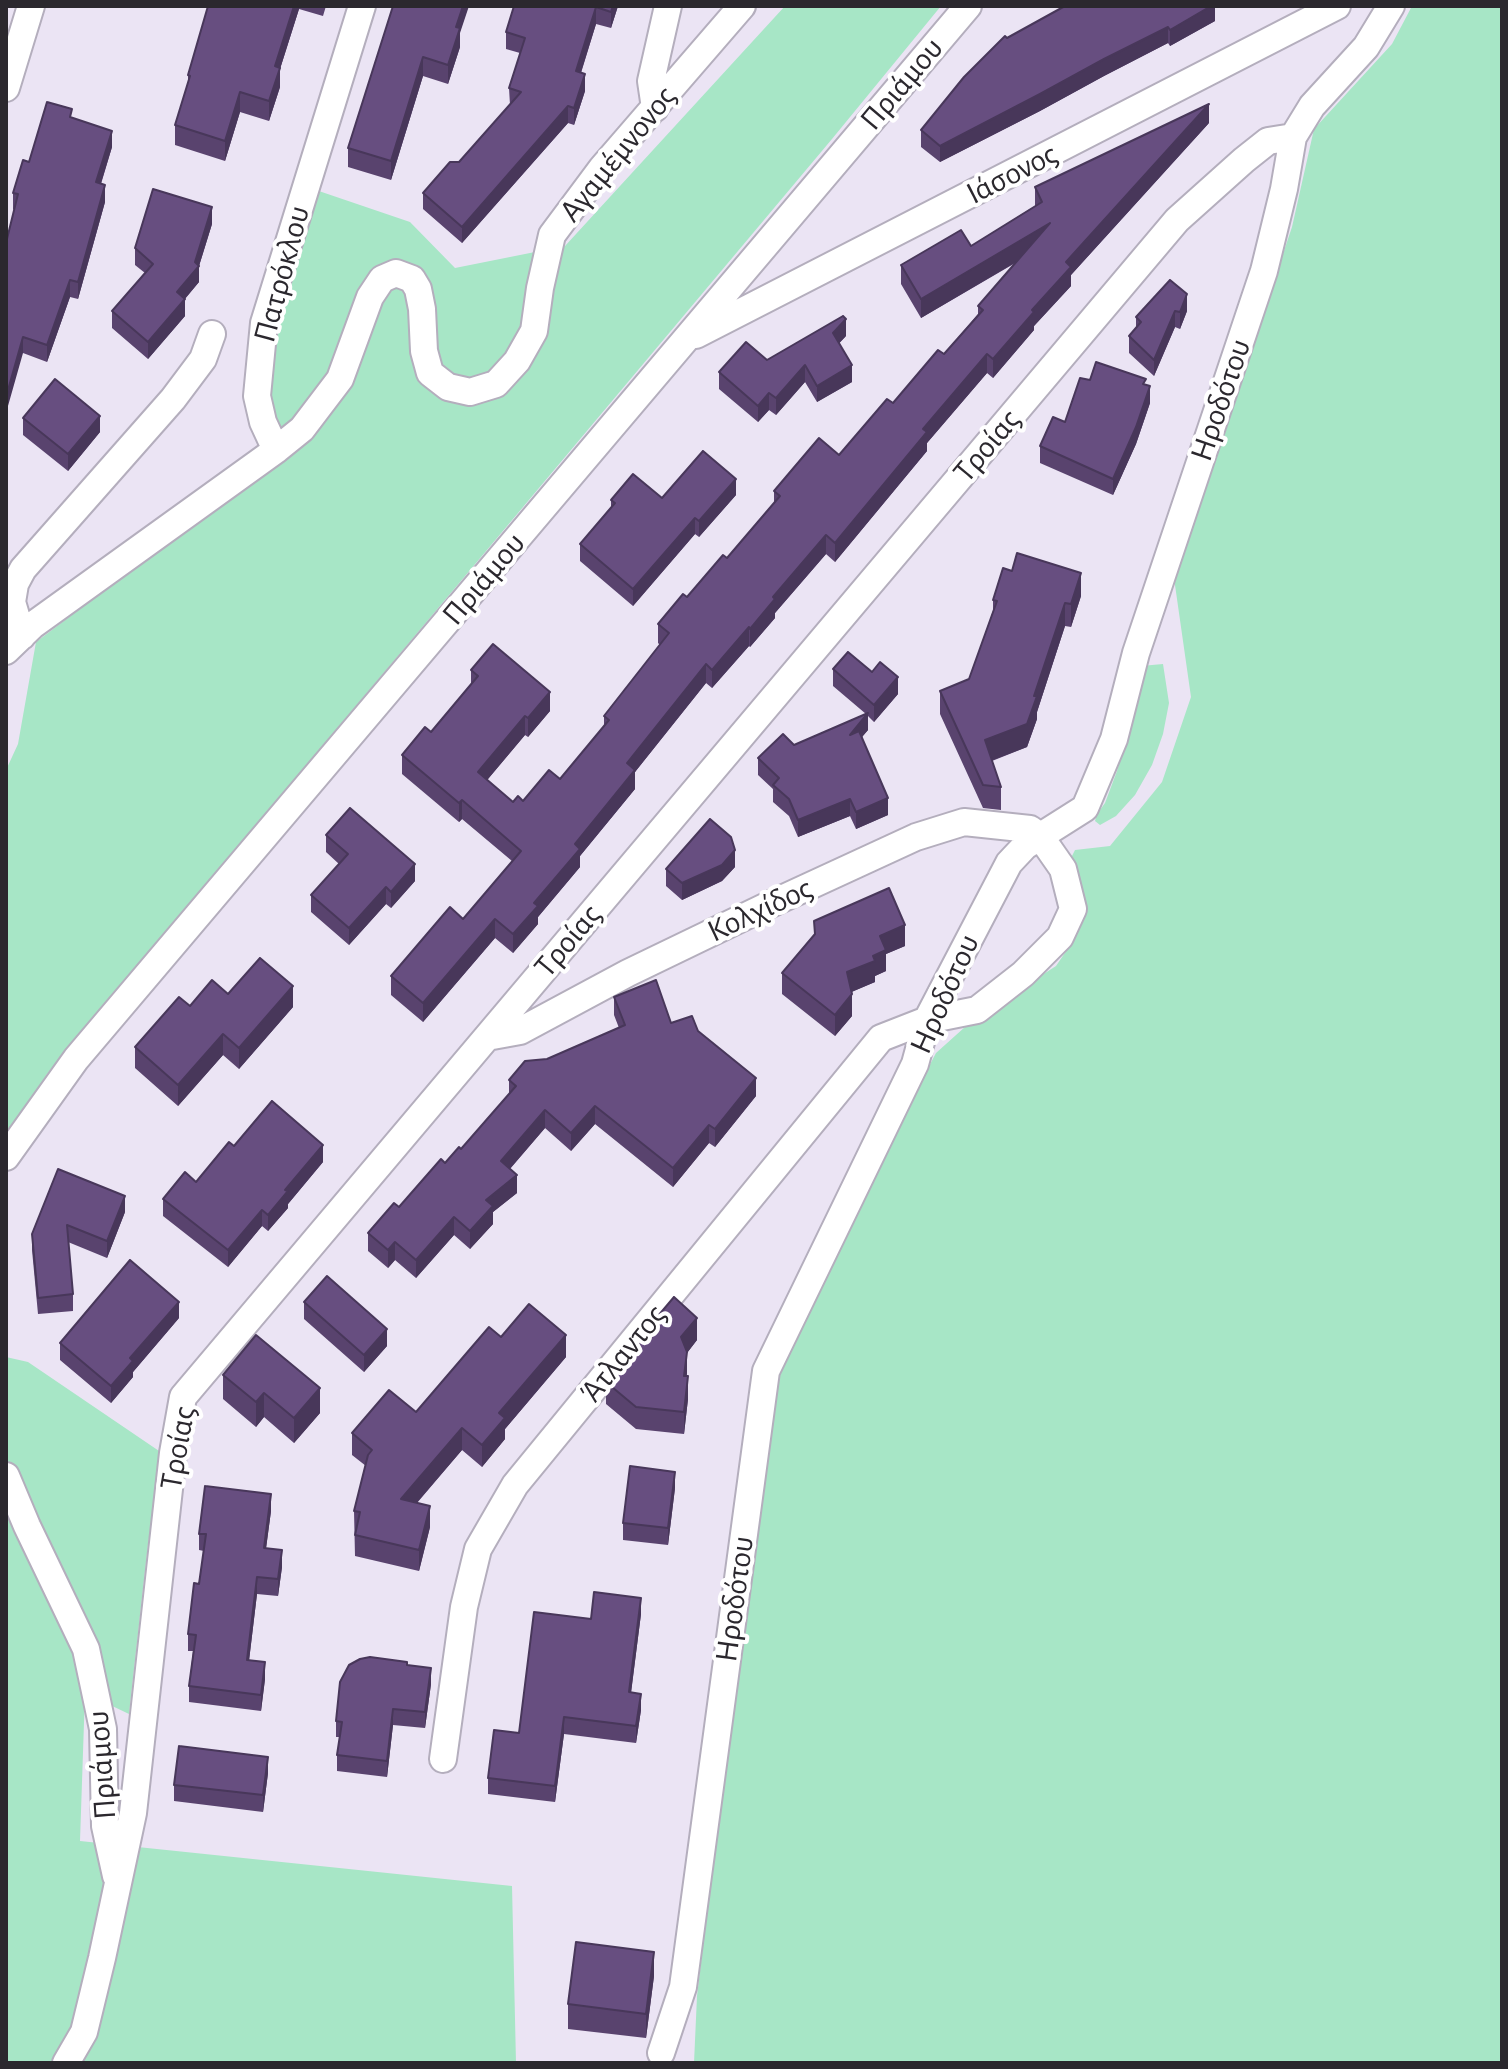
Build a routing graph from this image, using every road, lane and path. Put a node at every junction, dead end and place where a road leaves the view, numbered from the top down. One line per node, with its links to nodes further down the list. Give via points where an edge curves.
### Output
1 (31, 6): 8 (street)
2 (362, 6): 13 (street, Πατρόκλου, via 264,323 257,396)
3 (668, 6): 9 (street, via 651,81)
4 (742, 6): 9 (street, Αγαμέμνονος)
5 (968, 6): 12 (street, Πριάμου)
6 (1337, 6): 12 (street, Ιάσονος)
7 (1391, 6): 10 (street, Ηροδότου, via 1366,47 1312,106)
8 (6, 88)
9 (655, 108): 13 (street, Αγαμέμνονος, via 552,235 534,331 496,384 470,392 448,387 430,373 418,289 412,279 396,273 382,279 370,297 340,379 302,429)
10 (1293, 137): 15 (street, Ηροδότου, via 1264,271 1136,653 1114,739 1085,808); 17 (street, Τροίας, via 1268,141 1177,220)
11 (212, 334): 14 (street, via 203,359 173,399 23,569 12,602)
12 (686, 340): 18 (street, Πριάμου, via 76,1059)
13 (276, 450): 14 (street)
14 (14, 644)
15 (1040, 836): 16 (street, Ηροδότου, via 1009,863); 16 (street, Άτλαντος, via 1063,869 1073,909 1060,937 977,1010); 17 (street, Κολχίδος, via 1030,829 964,822 916,837 641,967 520,1031)
16 (927, 1020): 20 (street, Άτλαντος, via 881,1038 515,1485 478,1549 464,1607); 22 (street, Ηροδότου, via 915,1064 766,1371 683,1987)
17 (487, 1037): 21 (street, Τροίας, via 183,1397 133,1813)
18 (6, 1157)
19 (6, 1476): 21 (street, Πριάμου, via 86,1649 103,1729 105,1826)
20 (443, 1759)
21 (118, 1885): 23 (street, Πριάμου, via 84,2032)
22 (661, 2053)
23 (66, 2063)

